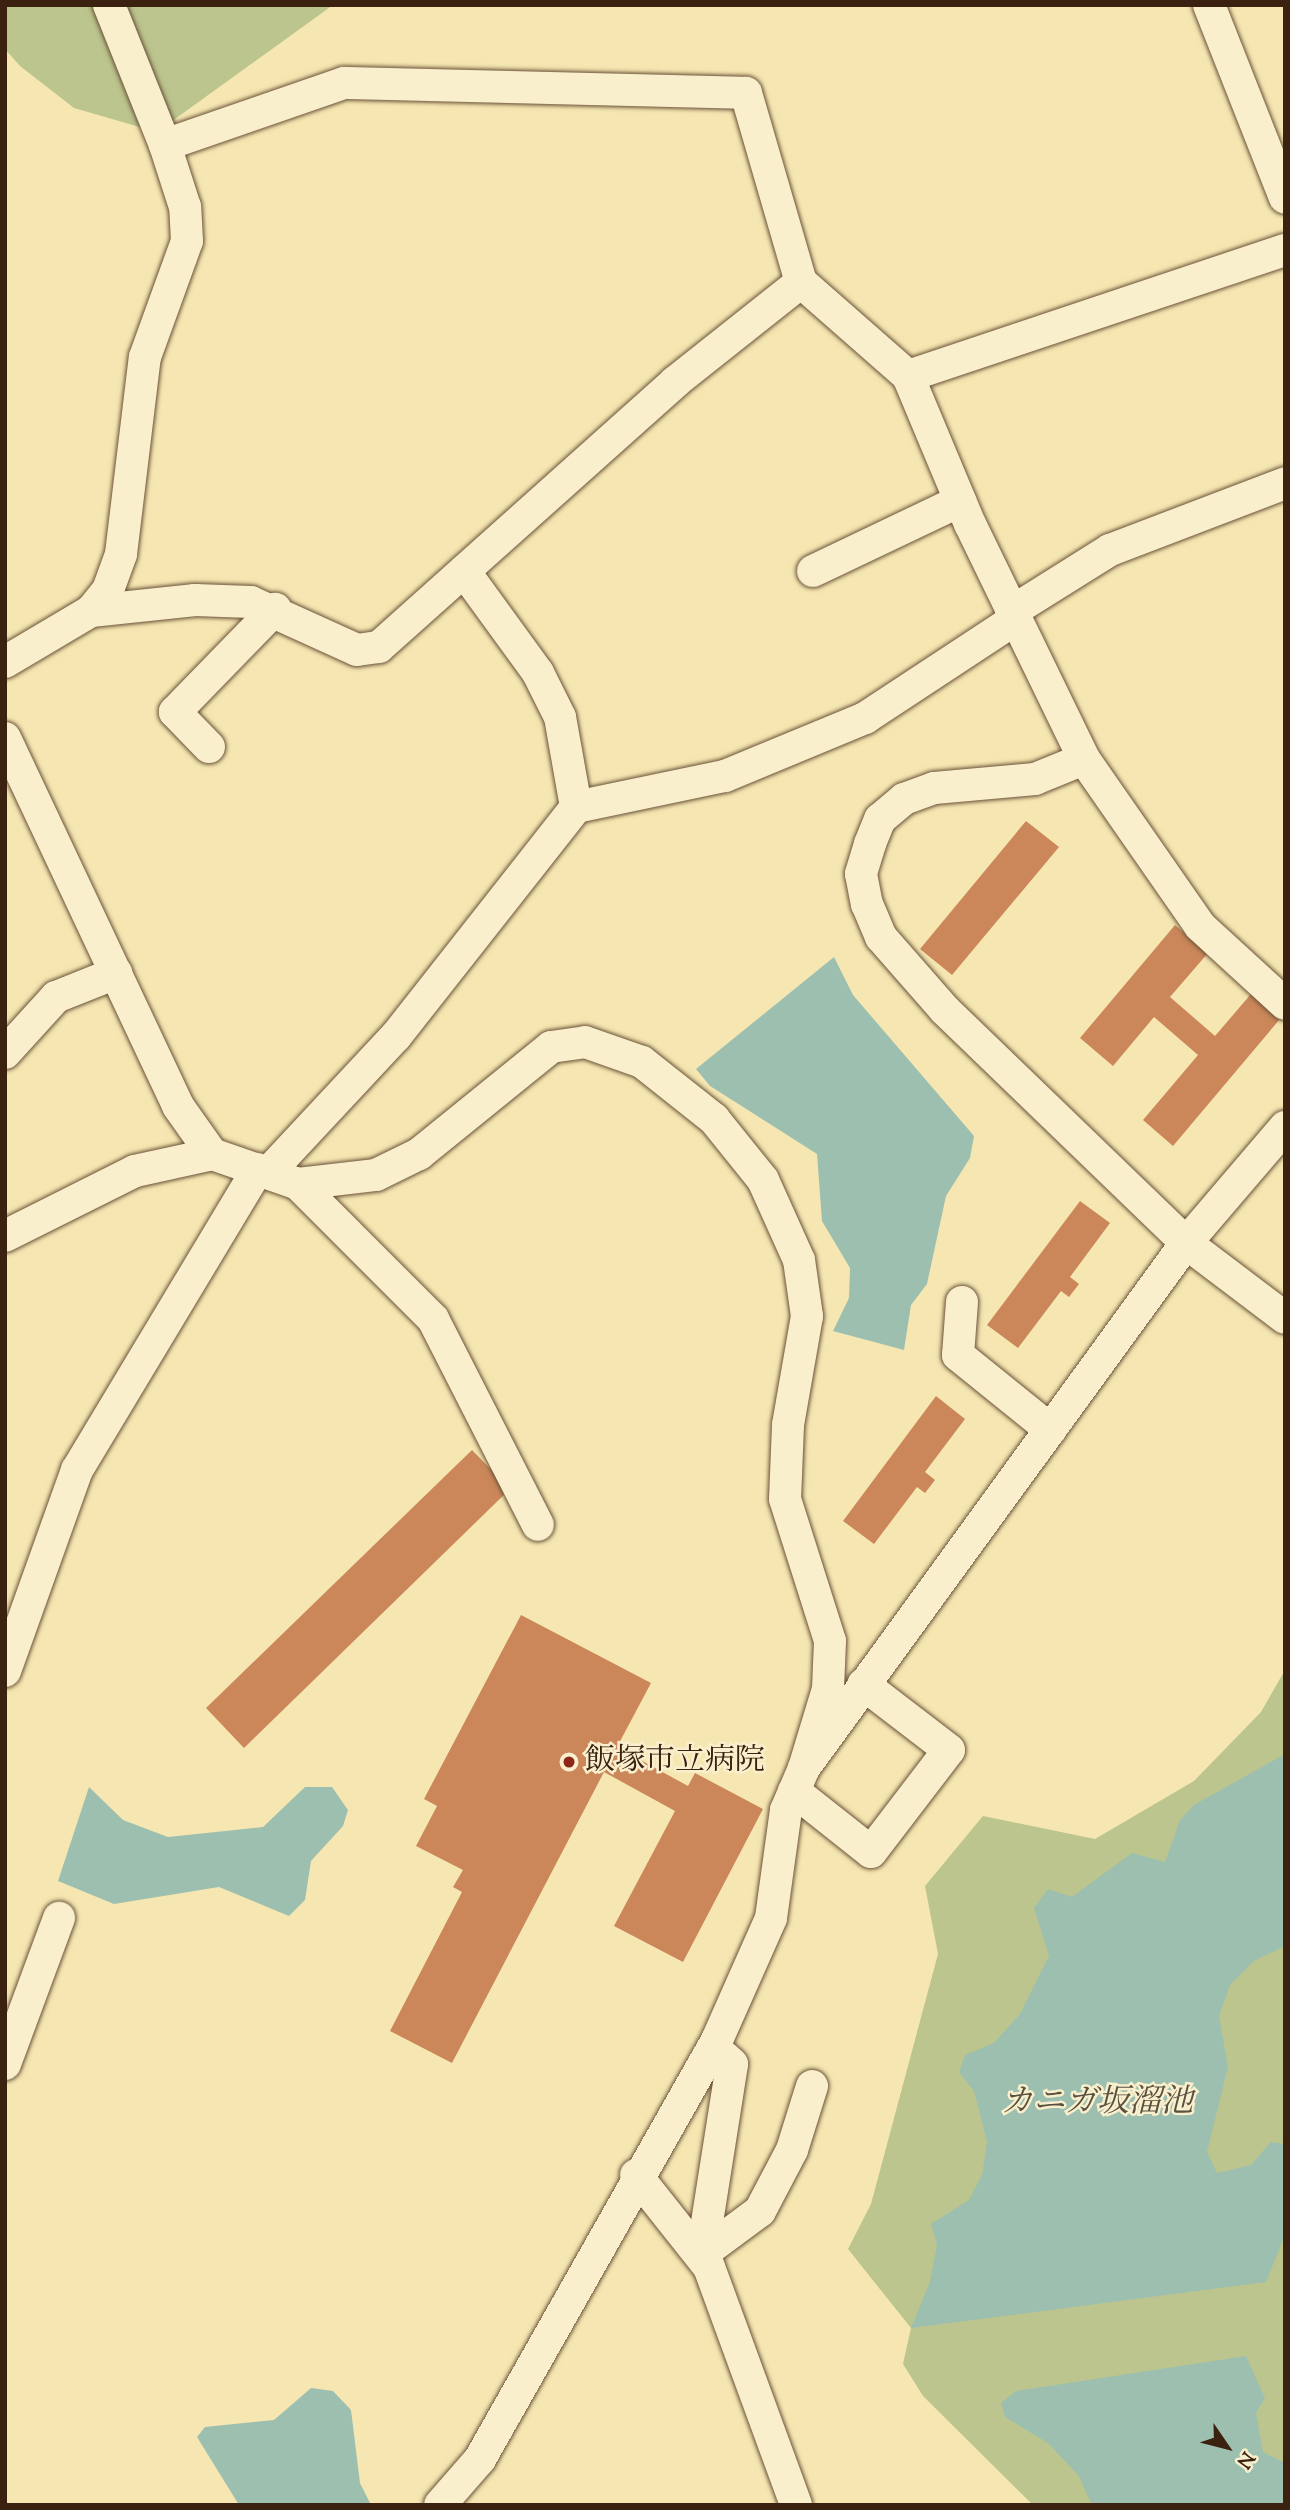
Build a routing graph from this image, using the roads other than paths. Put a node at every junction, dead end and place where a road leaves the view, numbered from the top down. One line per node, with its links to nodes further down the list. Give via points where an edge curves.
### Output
1 (109, 5): 3 (street)
2 (1209, 5): 4 (street)
3 (165, 145): 6 (street, via 344,83 746,93); 13 (street, via 185,208 187,241 145,357 121,554 108,590)
4 (1285, 198)
5 (1285, 250): 7 (street)
6 (801, 282): 7 (street); 10 (street, via 675,382)
7 (908, 376): 9 (street)
8 (1285, 484): 14 (street, via 1110,550)
9 (960, 500): 11 (street); 14 (street)
10 (464, 571): 12 (street, via 380,647 357,650); 19 (street, via 538,673 560,717)
11 (813, 571)
12 (275, 608): 13 (street, via 195,600); 17 (street, via 175,712)
13 (91, 611): 15 (street)
14 (1013, 616): 18 (street); 19 (street, via 865,718 725,776)
15 (5, 662)
16 (5, 738): 20 (street)
17 (209, 747)
18 (1084, 759): 21 (street, via 1200,926); 28 (street, via 1035,779 934,788 904,799 880,819 861,874 867,904 890,948 945,1010)
19 (576, 807): 25 (street, via 396,1036)
20 (116, 974): 22 (street, via 56,997); 24 (street, via 178,1106)
21 (1285, 1004)
22 (5, 1052)
23 (1285, 1127): 28 (street)
24 (212, 1154): 25 (street); 27 (street, via 135,1171)
25 (264, 1170): 26 (street); 33 (street, via 77,1470)
26 (298, 1184): 32 (street, via 433,1319); 35 (street, via 376,1175 419,1154 551,1047 585,1042 614,1048 714,1119 762,1180 800,1260 807,1316 788,1425 785,1499 830,1641 828,1689)
27 (5, 1236)
28 (1186, 1243): 30 (street); 31 (street)
29 (962, 1303): 31 (street, via 958,1354)
30 (1285, 1318)
31 (1051, 1430): 34 (street)
32 (538, 1525)
33 (5, 1671)
34 (863, 1684): 35 (street); 35 (street, via 949,1750 871,1852)
35 (799, 1779): 37 (street, via 771,1919)
36 (59, 1917): 38 (street)
37 (713, 2047): 40 (street); 41 (street, via 732,2064)
38 (5, 2064)
39 (812, 2085): 41 (street, via 792,2150 760,2211)
40 (636, 2175): 41 (street); 42 (street, via 480,2459)
41 (702, 2254): 43 (street)
42 (440, 2505)
43 (796, 2505)

